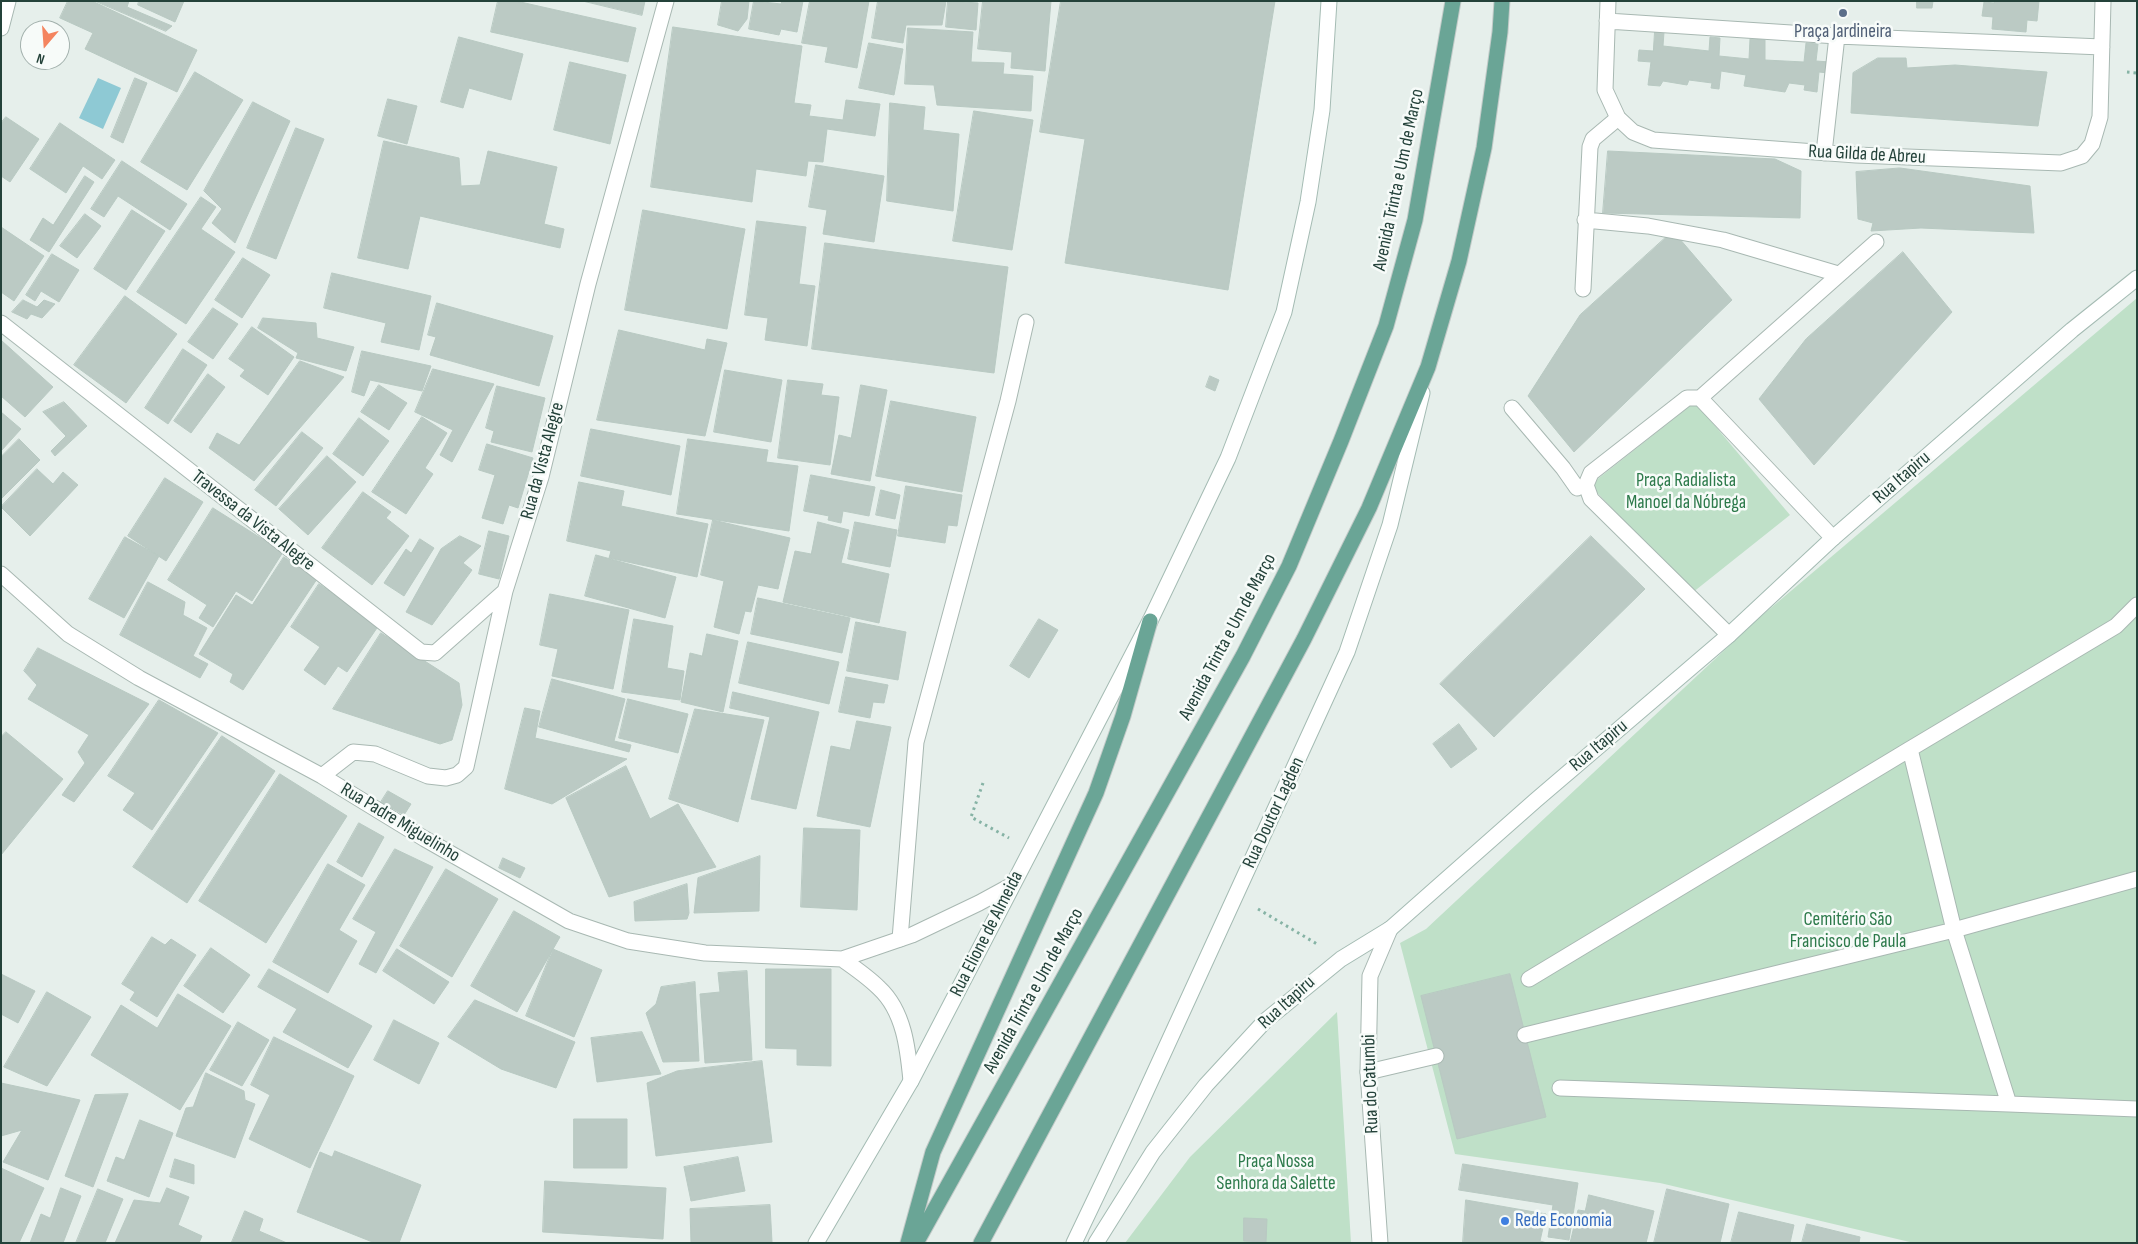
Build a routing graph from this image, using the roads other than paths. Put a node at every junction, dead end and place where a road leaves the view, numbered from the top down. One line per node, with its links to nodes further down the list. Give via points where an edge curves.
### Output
1 (8, 1): 9 (street)
2 (666, 1): 27 (street, Rua da Vista Alegre, via 588,284 541,477)
3 (1329, 1): 29 (street, via 1322,110 1308,202 1284,312 1228,458)
4 (1453, 1): 49 (main road, Avenida Trinta e Um de Março, via 1415,220 1386,326 1289,566 1243,656)
5 (1502, 1): 21 (main road, via 1484,148 1459,261)
6 (1608, 1): 8 (street, Rua Gilda de Abreu)
7 (2103, 1): 11 (street, Rua Gilda de Abreu)
8 (1607, 22): 10 (street); 12 (street, Rua Gilda de Abreu, via 1605,90)
9 (1, 28)
10 (1836, 36): 11 (street); 13 (street)
11 (2102, 47): 13 (street, Rua Gilda de Abreu, via 2100,117 2092,144 2082,156 2061,163)
12 (1618, 118): 13 (street, Rua Gilda de Abreu, via 1633,132 1653,140); 14 (street, via 1593,139 1590,147)
13 (1824, 153)
14 (1585, 220): 16 (street, via 1648,226 1723,240); 18 (street)
15 (1876, 242): 16 (street)
16 (1838, 274): 22 (street)
17 (2137, 278): 25 (street, Rua Itapiru, via 2072,330)
18 (1583, 289)
19 (1026, 322): 37 (street, via 1008,401 916,742)
20 (1, 323): 27 (street, Travessa da Vista Alegre, via 421,652 436,653)
21 (1428, 367): 50 (main road, via 1369,508 1304,639); 51 (street, Rua Doutor Lagden, via 1390,525 1347,652)
22 (1700, 398): 25 (street); 30 (street, via 1687,398 1591,473 1586,485 1592,499)
23 (1512, 408): 24 (street)
24 (1577, 488)
25 (1833, 538): 30 (street, Rua Itapiru)
26 (1, 574): 32 (street, Rua Padre Miguelinho, via 68,634 139,678)
27 (505, 591): 32 (street, Rua da Vista Alegre, via 466,767 457,775 446,778 428,776 375,754 353,752)
28 (2137, 606): 31 (street, via 2116,626)
29 (1150, 621): 34 (street, Rua Elione de Almeida); 48 (main road, via 1096,793 933,1152)
30 (1729, 635): 35 (street, Rua Itapiru)
31 (1910, 749): 36 (street); 39 (street)
32 (322, 776): 38 (street, Rua Padre Miguelinho, via 569,921 628,941 705,953)
33 (2137, 879): 36 (street)
34 (1012, 885): 37 (street, Rua Padre Miguelinho, via 946,920); 43 (street, Rua Elione de Almeida)
35 (1390, 929): 42 (street, Rua do Catumbi, via 1370,976); 52 (street, Rua Itapiru, via 1341,959 1266,1020 1206,1085 1153,1152)
36 (1954, 930): 40 (street); 45 (street)
37 (900, 939): 38 (street, Rua Padre Miguelinho)
38 (842, 959): 43 (street, via 880,989 894,1007 908,1051)
39 (1529, 979)
40 (1525, 1035)
41 (1436, 1056): 42 (street)
42 (1368, 1072): 53 (street, Rua do Catumbi)
43 (911, 1081): 47 (street, Rua Elione de Almeida)
44 (1560, 1088): 45 (street)
45 (2009, 1104): 46 (street)
46 (2137, 1109)
47 (816, 1243)
48 (908, 1243)
49 (916, 1243)
50 (981, 1243)
51 (1074, 1243)
52 (1096, 1243)
53 (1380, 1243)

